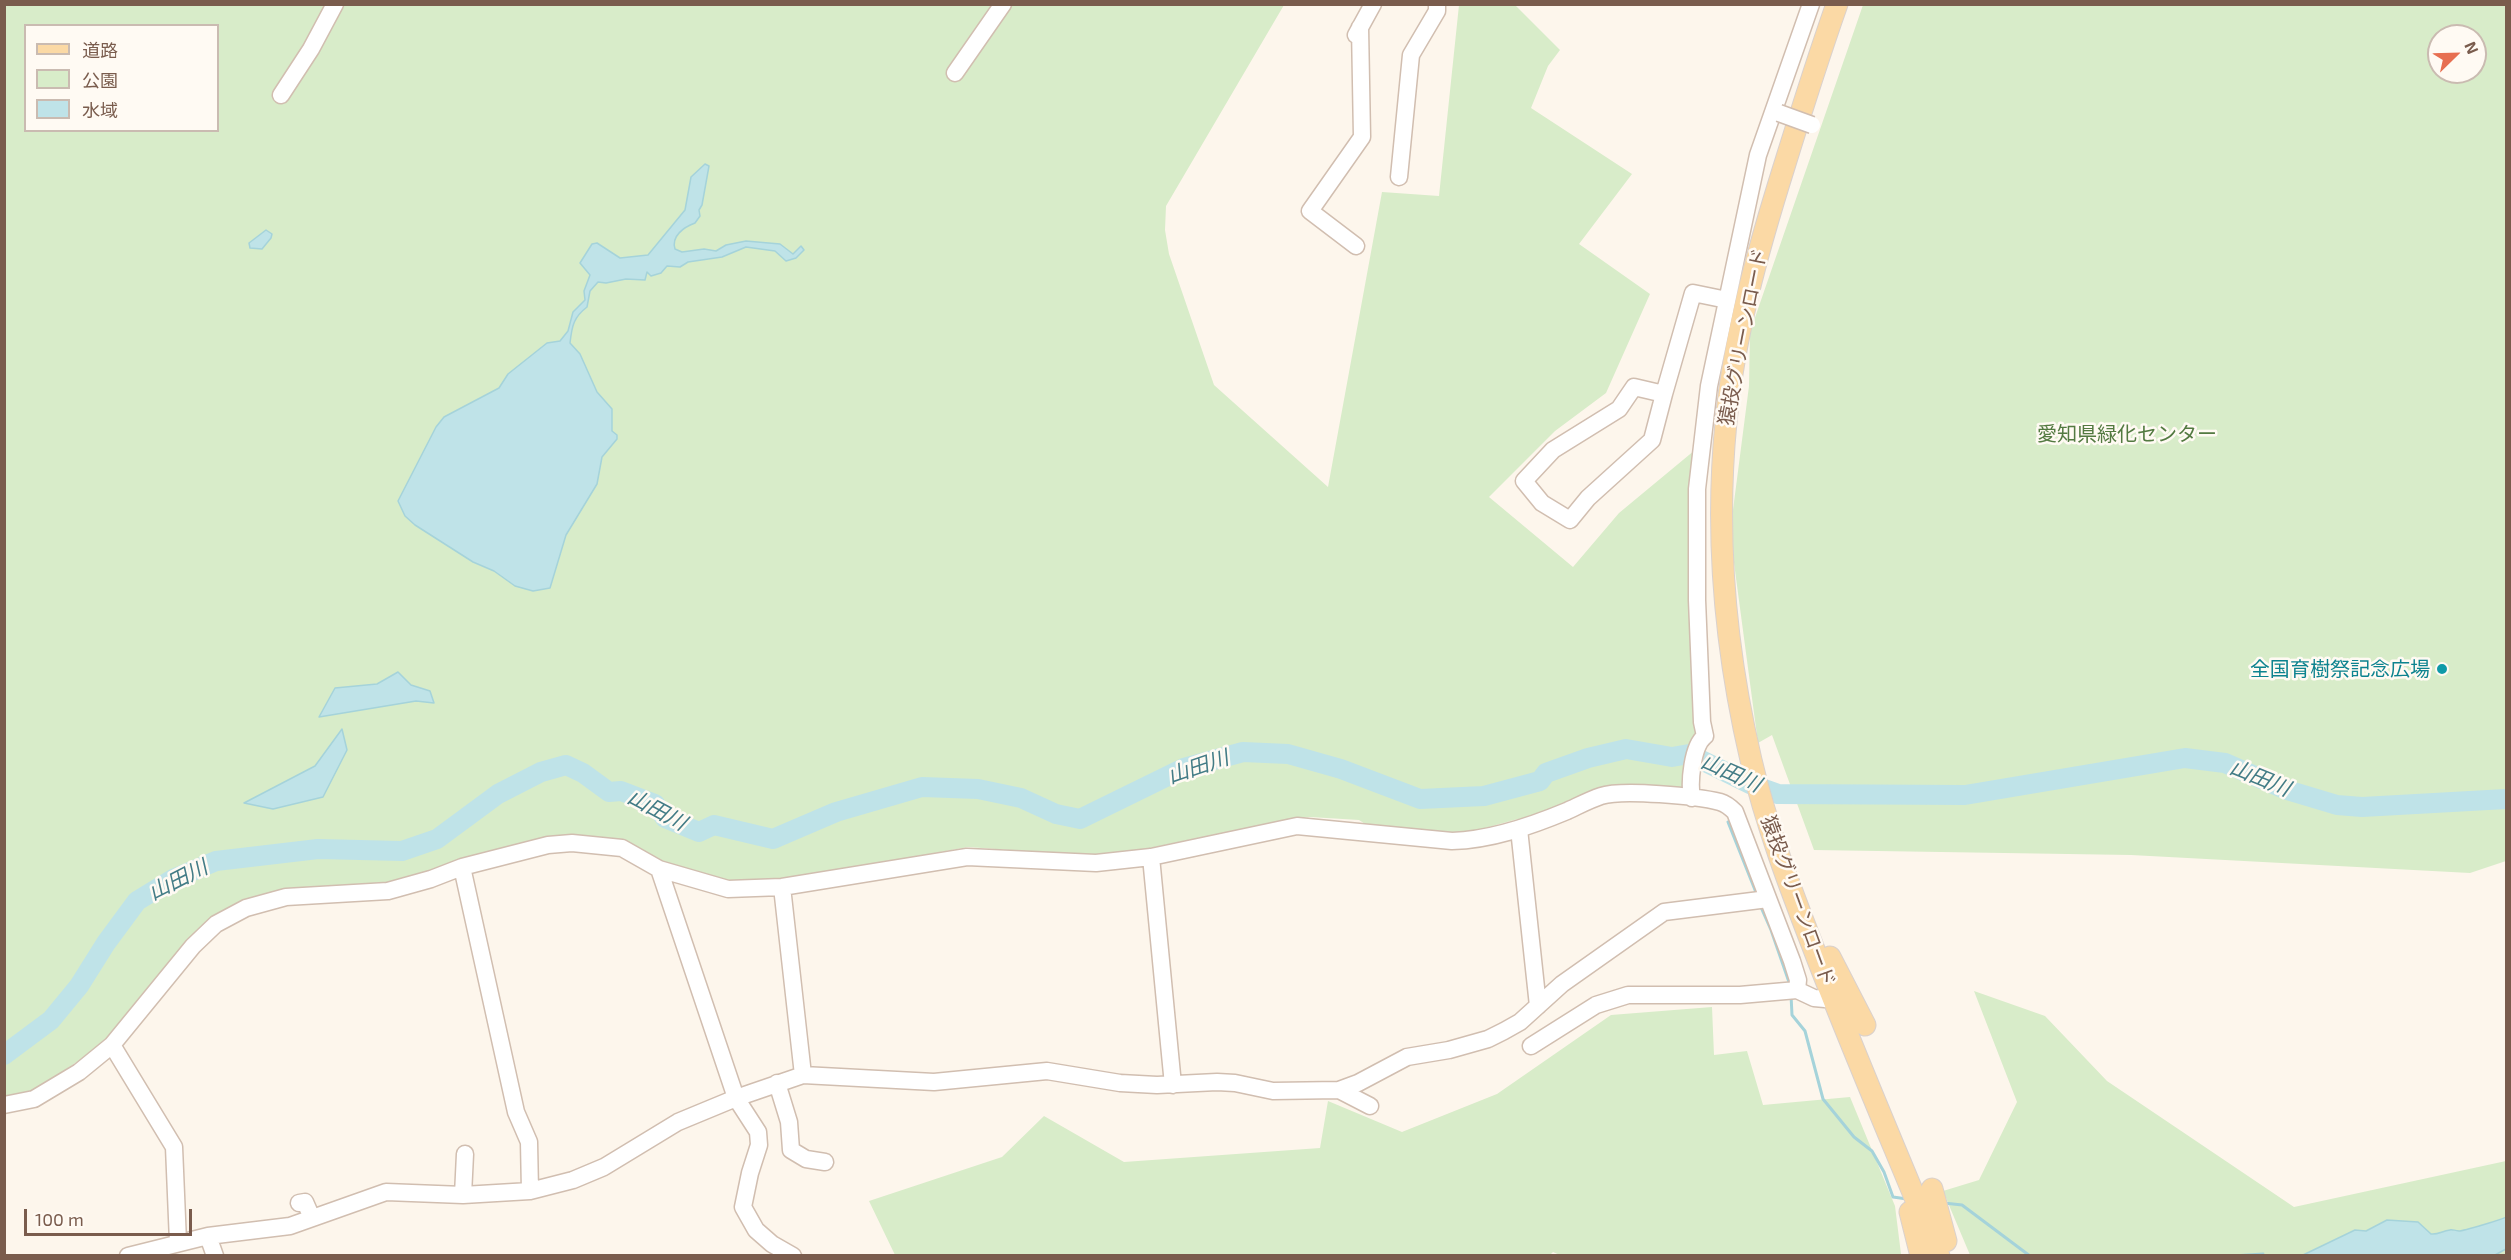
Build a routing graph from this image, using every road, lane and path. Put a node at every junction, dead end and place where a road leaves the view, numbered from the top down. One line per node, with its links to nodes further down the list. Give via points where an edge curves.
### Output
1 (334, 4): 9 (street, via 312,49)
2 (1003, 4): 7 (street)
3 (1373, 4): 12 (street, via 1357,34 1362,136 1310,211)
4 (1437, 4): 11 (street, via 1437,11 1411,55)
5 (1810, 4): 8 (street)
6 (1837, 4): 25 (main road, 猿投グリーンロード, via 1765,226 1735,357 1720,500 1724,595 1751,762 1780,857)
7 (956, 73)
8 (1782, 88): 10 (street, bridge, via 1787,90 1779,112); 13 (street, via 1758,154)
9 (281, 95)
10 (1812, 125)
11 (1399, 177)
12 (1356, 246)
13 (1727, 300): 14 (street, via 1693,293); 15 (street, via 1709,386 1697,489 1697,600 1705,736 1697,747 1690,786)
14 (1664, 394): 14 (street, via 1634,387 1619,409 1553,450 1524,482 1542,503 1570,520 1588,498 1652,440)
15 (1692, 798): 16 (street, via 1603,795); 21 (street, via 1720,802 1735,812)
16 (1519, 829): 17 (street, via 1452,841 1297,826); 24 (street)
17 (1151, 857): 20 (street, via 1096,863 967,857); 30 (street)
18 (462, 867): 19 (street, via 548,845 572,843 622,848); 26 (street, via 388,891 286,897 246,908 216,924 193,946); 38 (street, via 516,1112 529,1142)
19 (659, 869): 20 (street, via 728,889); 32 (street)
20 (782, 887): 28 (street)
21 (1768, 899): 22 (street, via 1792,961); 24 (street, via 1664,912 1562,984)
22 (1797, 990): 23 (street); 27 (street, via 1740,995 1628,995 1596,1005)
23 (1825, 999)
24 (1538, 1006): 31 (street, via 1520,1022 1488,1039 1407,1057)
25 (1855, 1027): 47 (main road, via 1853,1056 1903,1186); 48 (main road)
26 (112, 1045): 33 (street, via 79,1072 34,1099); 43 (street, via 174,1147)
27 (1531, 1046)
28 (803, 1075): 29 (street); 30 (street, via 934,1082 1047,1071 1120,1083)
29 (777, 1083): 32 (street); 36 (street, via 789,1122 791,1150 806,1160)
30 (1173, 1084): 31 (street, via 1217,1082 1273,1091)
31 (1339, 1090): 34 (street)
32 (736, 1098): 38 (street, via 678,1122 588,1174); 46 (street, via 758,1132 759,1144 743,1207 756,1230)
33 (4, 1105)
34 (1370, 1106)
35 (465, 1154): 39 (street)
36 (825, 1162)
37 (1932, 1189): 49 (main road)
38 (531, 1191): 39 (street)
39 (463, 1195): 41 (street, via 386,1192)
40 (299, 1203): 41 (street, via 305,1202)
41 (312, 1218): 42 (street, via 276,1229)
42 (208, 1236): 43 (street); 45 (street)
43 (178, 1242): 44 (street)
44 (128, 1256)
45 (215, 1256)
46 (793, 1256)
47 (1921, 1256)
48 (1940, 1256)
49 (1950, 1256)

